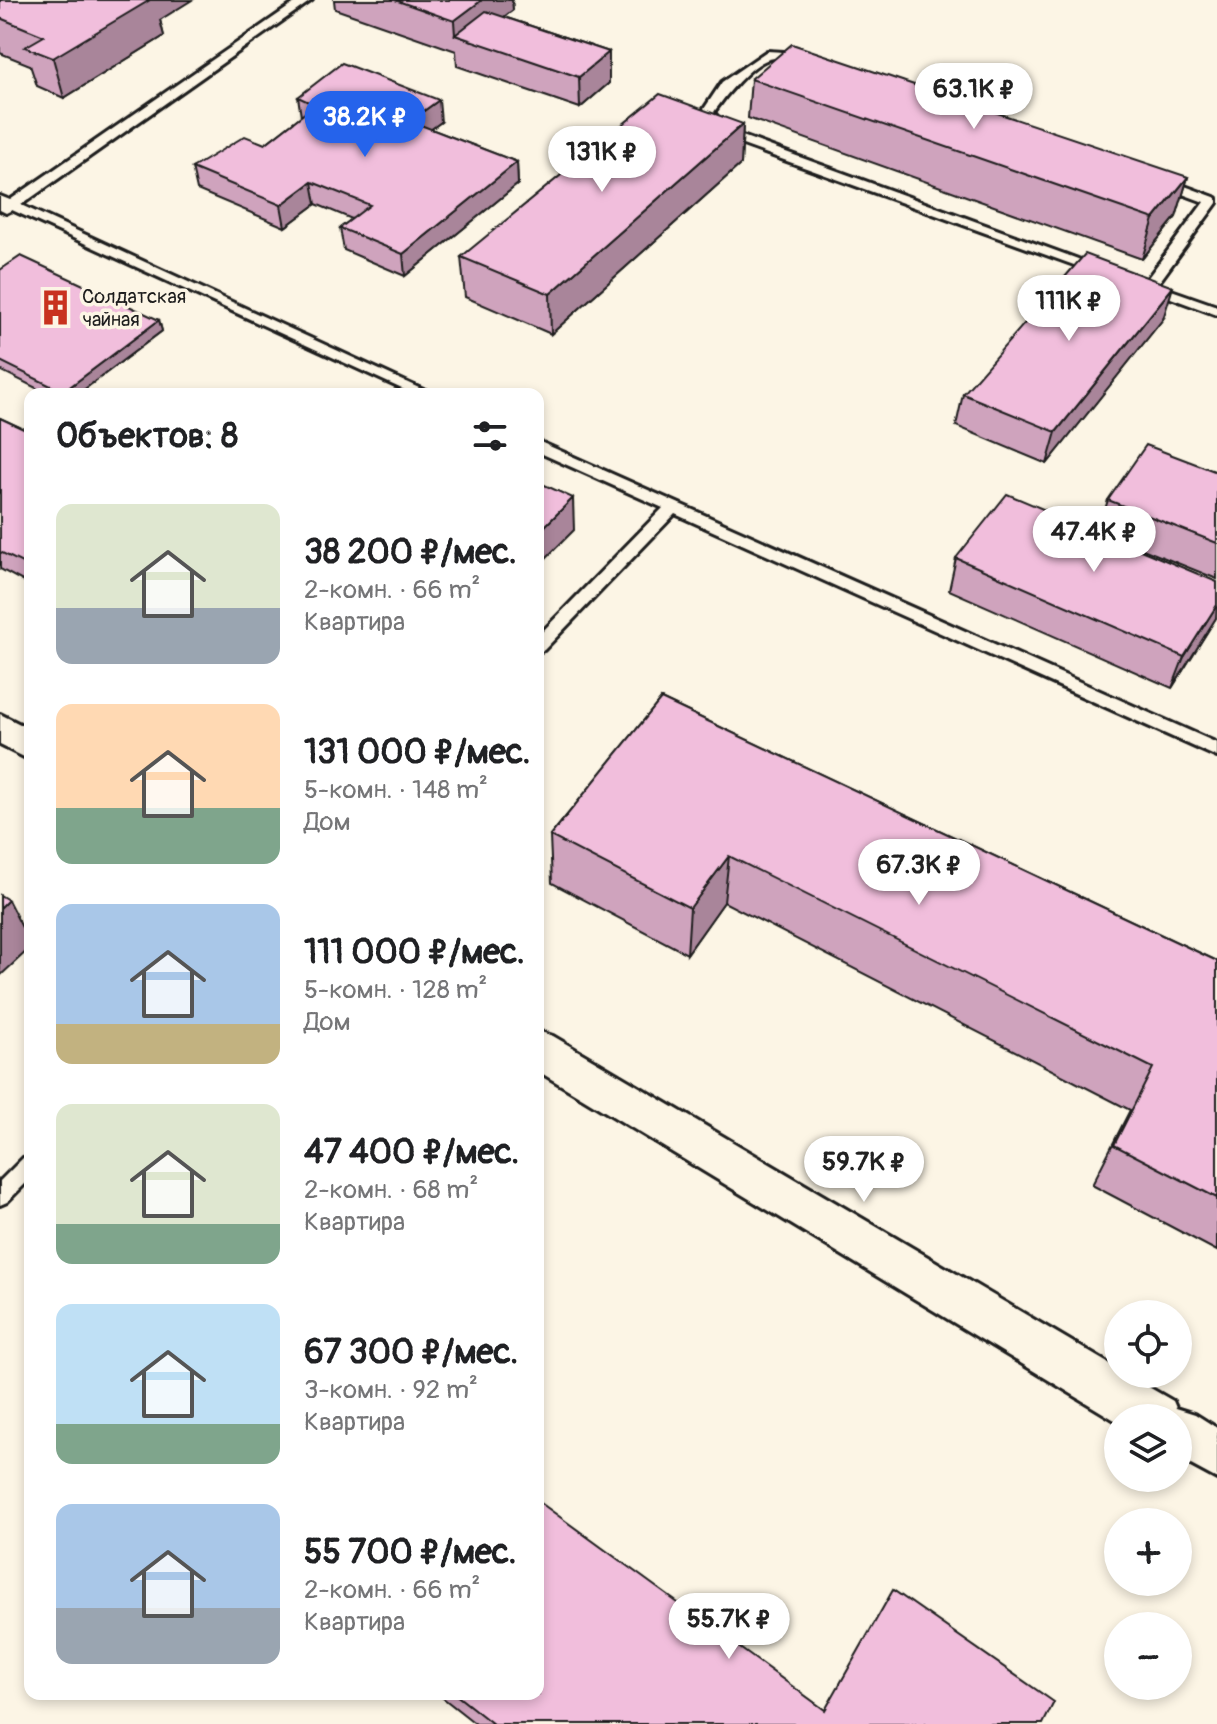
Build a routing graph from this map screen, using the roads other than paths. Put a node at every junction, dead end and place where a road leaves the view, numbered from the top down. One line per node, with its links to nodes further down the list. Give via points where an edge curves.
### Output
1 (306, 0): 4 (lane)
2 (813, 61): 5 (lane, via 767,55 726,85 708,112 722,133)
3 (1153, 179): 7 (lane, via 1212,200)
4 (4, 206): 9 (lane)
5 (1119, 276)
6 (1134, 281): 7 (lane)
7 (1148, 287): 8 (lane)
8 (1217, 311)
9 (412, 388)
10 (544, 449): 11 (lane)
11 (673, 507): 12 (lane); 15 (lane)
12 (544, 640)
13 (0, 728): 14 (street)
14 (24, 742)
15 (1217, 750)
16 (544, 1053): 19 (street)
17 (24, 1171): 18 (lane)
18 (0, 1195)
19 (1133, 1404)
20 (1192, 1440): 21 (street)
21 (1217, 1455)

